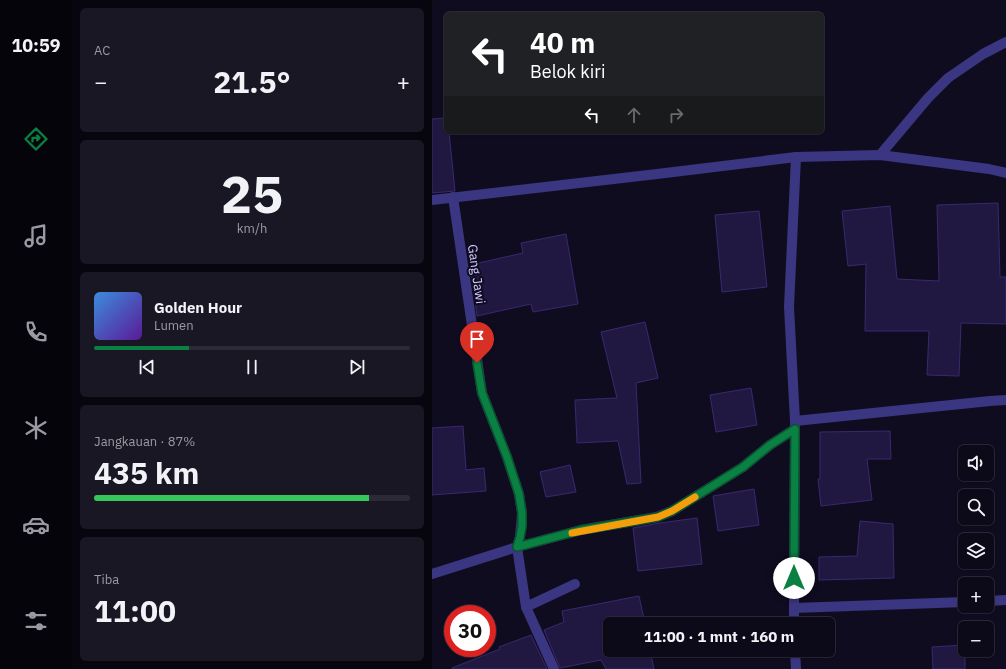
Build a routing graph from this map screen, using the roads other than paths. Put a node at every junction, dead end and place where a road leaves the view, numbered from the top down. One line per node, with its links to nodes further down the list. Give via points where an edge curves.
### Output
1 (1006, 42): 2 (street, via 948,78)
2 (880, 155): 3 (street); 4 (street)
3 (796, 157): 5 (street); 8 (street, via 789,307)
4 (1006, 173)
5 (453, 197): 6 (street); 9 (street, Gang Jawi, via 482,393 519,494 522,526)
6 (432, 200)
7 (1006, 400): 8 (street)
8 (795, 425): 9 (street, via 743,467 672,511 658,517 581,530); 16 (street)
9 (517, 547): 10 (street); 15 (street)
10 (432, 574)
11 (575, 584): 15 (street)
12 (1006, 600): 13 (street)
13 (994, 601)
14 (958, 602): 16 (street)
15 (526, 606): 19 (street)
16 (794, 608): 17 (street)
17 (794, 617)
18 (795, 657): 20 (street)
19 (554, 669)
20 (796, 669)

